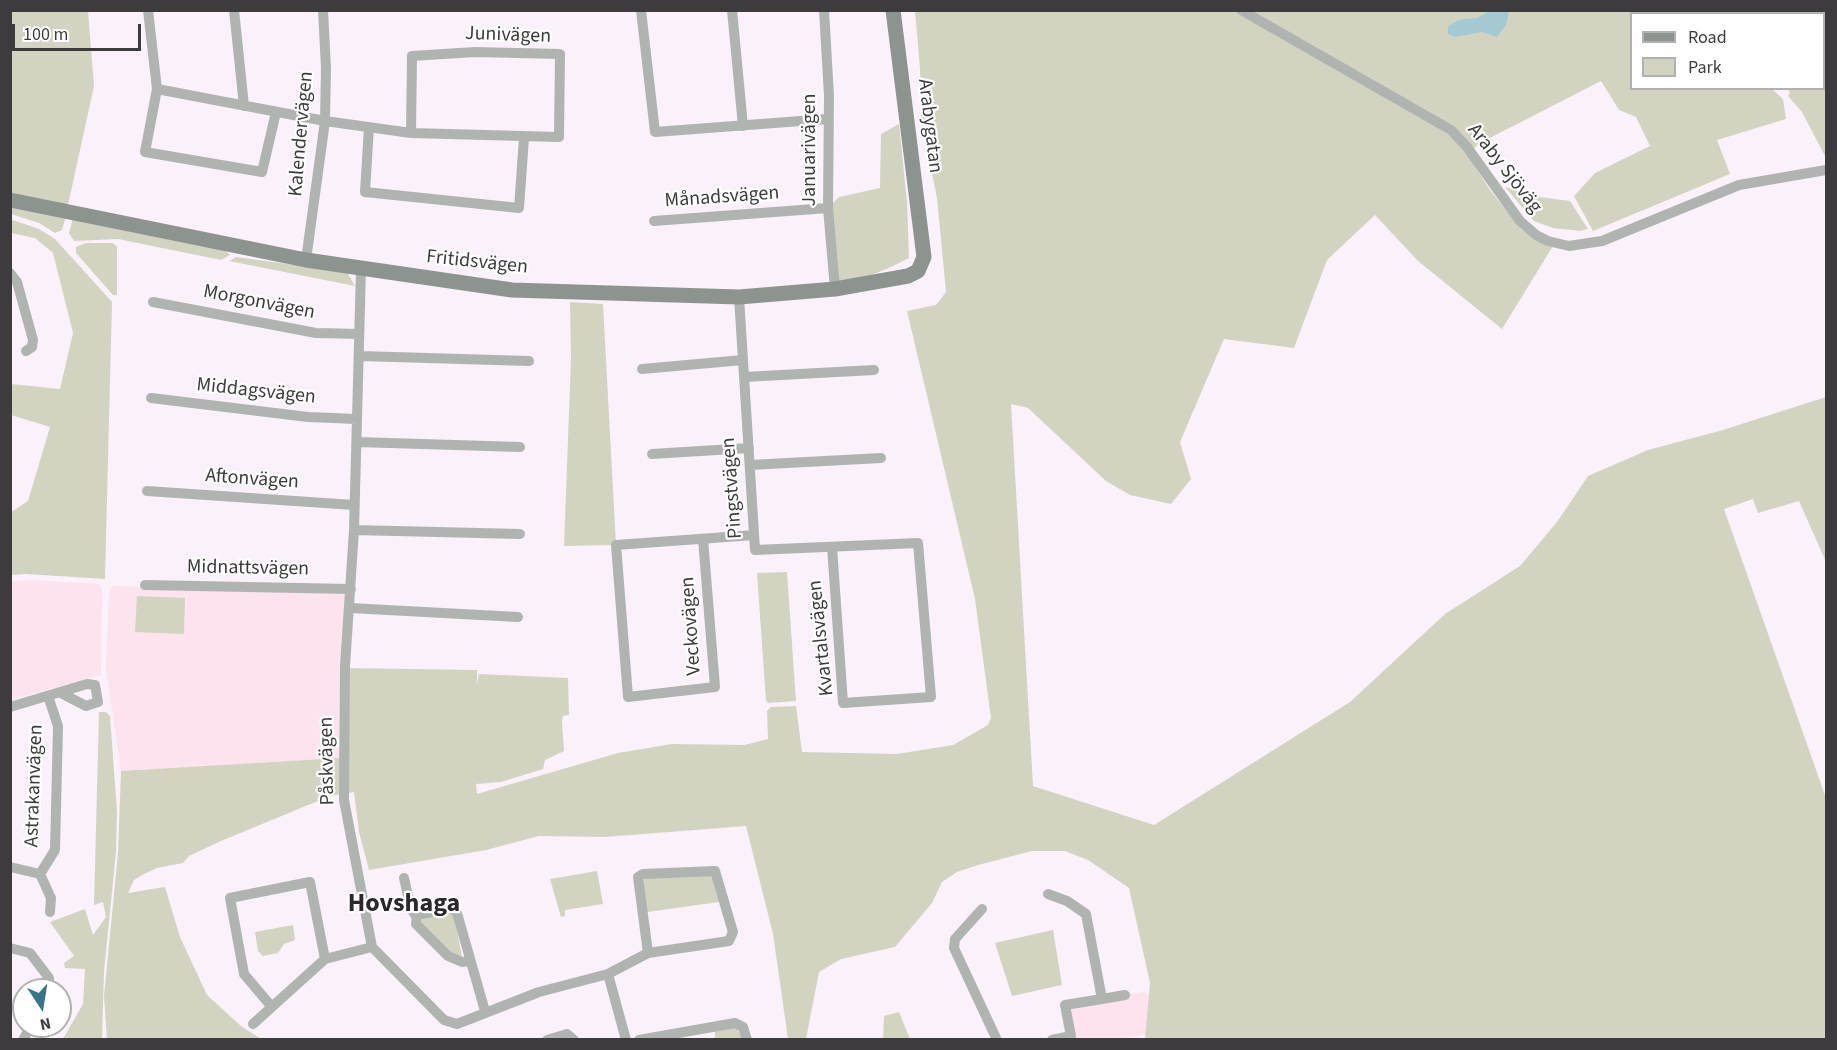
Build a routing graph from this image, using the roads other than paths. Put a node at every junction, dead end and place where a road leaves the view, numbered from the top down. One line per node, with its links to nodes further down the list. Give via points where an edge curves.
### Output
1 (148, 10): 9 (street)
2 (234, 10): 10 (street)
3 (323, 10): 13 (street, Kalendervägen)
4 (641, 10): 14 (street, via 655,132)
5 (732, 10): 14 (street)
6 (824, 10): 12 (street, Januarivägen)
7 (893, 10): 22 (street, Arabygatan)
8 (1241, 10): 18 (street, Araby Sjöväg, via 1451,130 1520,221 1548,241 1569,246 1602,241 1739,185)
9 (157, 89): 10 (street, Junivägen); 11 (street, via 145,152 262,172)
10 (244, 106): 11 (street, Junivägen)
11 (276, 112): 13 (street, Junivägen)
12 (827, 119): 14 (street); 20 (street, Januarivägen)
13 (325, 121): 15 (street, Junivägen); 23 (street, Kalendervägen)
14 (743, 126)
15 (369, 127): 16 (street, Junivägen); 17 (street, via 365,192 519,208)
16 (411, 134): 17 (street, Junivägen); 17 (street, Junivägen, via 412,56 475,52 560,54 559,137)
17 (524, 138)
18 (1827, 170)
19 (10, 200): 23 (street, Fritidsvägen)
20 (828, 208): 21 (street, Månadsvägen); 26 (street, Januarivägen)
21 (654, 221)
22 (924, 248): 26 (street, Fritidsvägen, via 922,264 908,276)
23 (306, 260): 24 (street, Fritidsvägen)
24 (361, 270): 27 (street, Fritidsvägen, via 512,290); 29 (street, Påskvägen)
25 (10, 273): 30 (street, via 17,282 33,340)
26 (835, 289): 27 (street, Fritidsvägen)
27 (739, 297): 32 (street, Pingstvägen)
28 (153, 302): 29 (street, Morgonvägen, via 316,333)
29 (358, 334): 31 (street, Påskvägen)
30 (26, 351)
31 (360, 356): 33 (street); 38 (street, Påskvägen)
32 (743, 360): 34 (street); 36 (street, Pingstvägen)
33 (530, 362)
34 (642, 369)
35 (874, 370): 36 (street)
36 (744, 377): 41 (street, Pingstvägen)
37 (151, 398): 38 (street, Middagsvägen)
38 (357, 419): 39 (street, Påskvägen)
39 (357, 442): 40 (street); 46 (street, Påskvägen)
40 (520, 447)
41 (748, 448): 42 (street); 44 (street, Pingstvägen)
42 (652, 454)
43 (881, 458): 44 (street)
44 (750, 465): 49 (street, Pingstvägen)
45 (147, 492): 46 (street, Aftonvägen)
46 (354, 505): 47 (street, Påskvägen)
47 (354, 530): 48 (street); 54 (street, Påskvägen)
48 (520, 534)
49 (754, 535): 50 (street); 52 (street, Pingstvägen, via 755,550)
50 (703, 539): 50 (street, Veckovägen, via 616,545 628,697 715,687)
51 (918, 543): 52 (street, Pingstvägen); 52 (street, Kvartalsvägen, via 931,697 843,703)
52 (832, 547)
53 (145, 585): 54 (street, Midnattsvägen)
54 (351, 590): 55 (street, Påskvägen)
55 (350, 608): 56 (street); 67 (street, Påskvägen, via 345,666 344,800)
56 (518, 617)
57 (62, 693): 58 (street, Astrakanvägen)
58 (48, 696): 59 (street, Astrakanvägen); 61 (street, Astrakanvägen, via 58,726 56,845)
59 (10, 707)
60 (10, 867): 61 (street, Astrakanvägen)
61 (40, 874): 65 (street, Astrakanvägen, via 51,898)
62 (404, 878): 66 (street)
63 (1048, 894): 75 (street, via 1086,914)
64 (982, 909): 85 (street, via 955,939 954,948)
65 (50, 912)
66 (416, 916): 71 (street, via 418,927 448,956); 71 (street, via 448,908 455,910)
67 (372, 947): 70 (street); 77 (street, via 444,1020 457,1024)
68 (10, 948): 73 (street, via 30,953)
69 (648, 953): 69 (street, via 732,939 725,900 714,871 638,877); 72 (street)
70 (325, 959): 76 (street); 76 (street, via 310,882 230,898 244,974)
71 (470, 962): 77 (street)
72 (608, 974): 77 (street); 82 (street)
73 (49, 978)
74 (1125, 995): 75 (street)
75 (1102, 999): 86 (street, via 1065,1005 1071,1036)
76 (271, 1006): 78 (street)
77 (485, 1011)
78 (253, 1024)
79 (709, 1034): 83 (street); 84 (street, via 740,1024)
80 (547, 1040): 81 (street, via 567,1034)
81 (574, 1040)
82 (627, 1040)
83 (639, 1040)
84 (747, 1040)
85 (997, 1040)
86 (1052, 1040)

